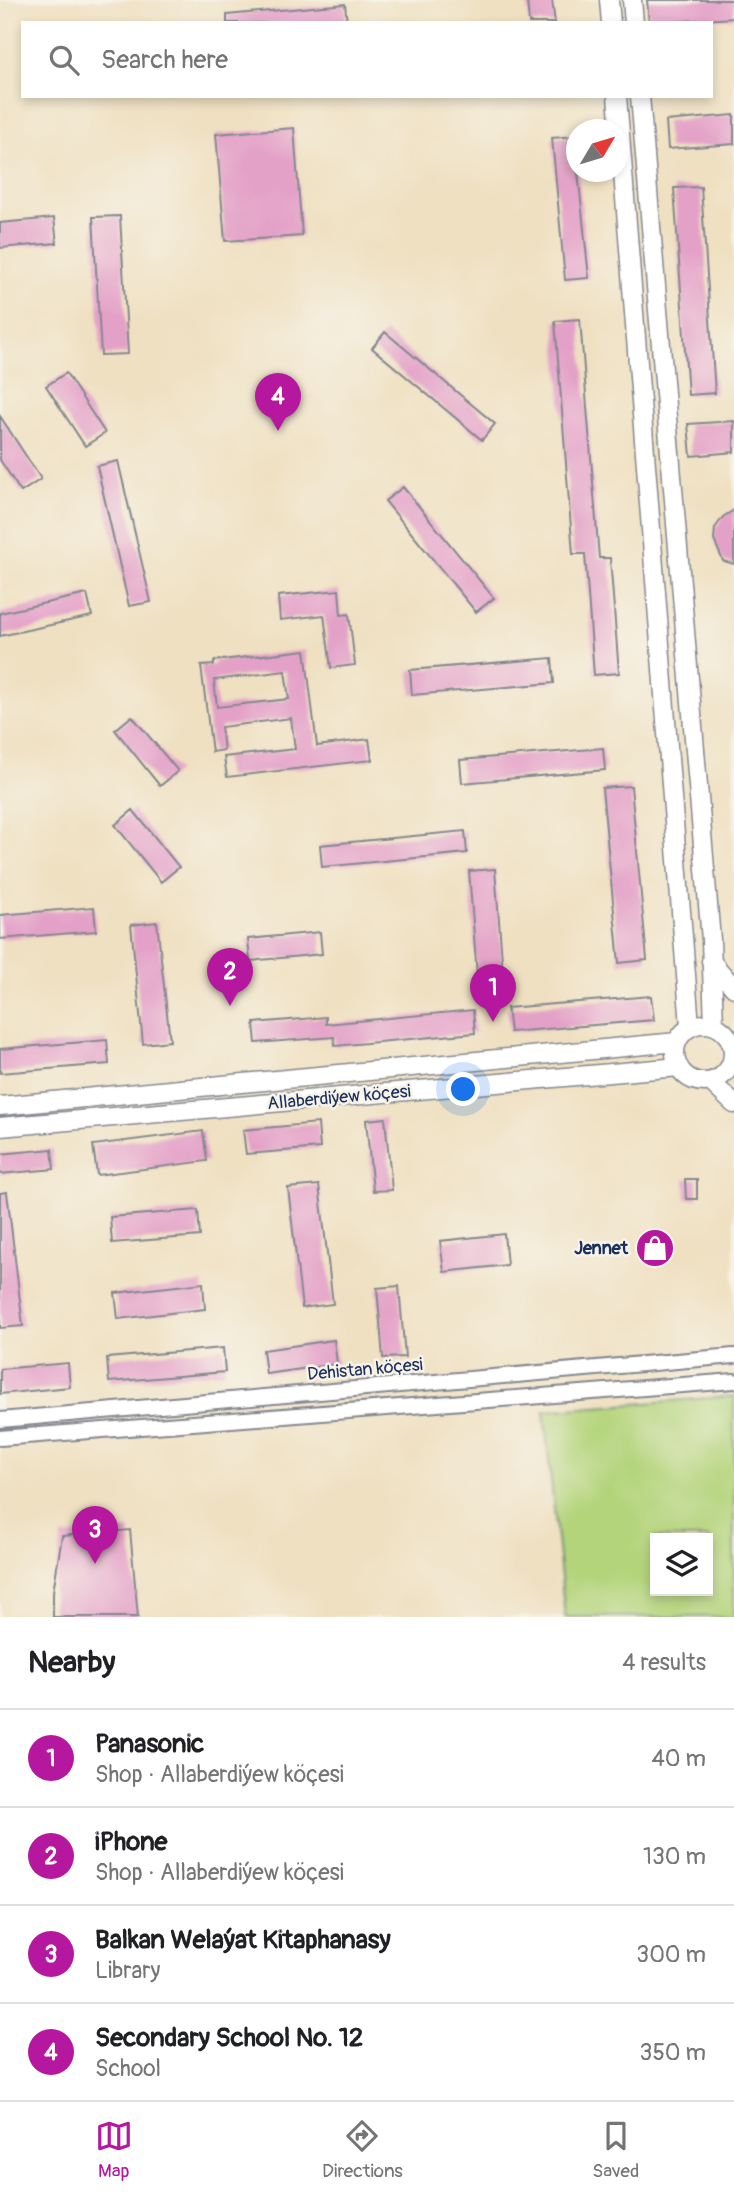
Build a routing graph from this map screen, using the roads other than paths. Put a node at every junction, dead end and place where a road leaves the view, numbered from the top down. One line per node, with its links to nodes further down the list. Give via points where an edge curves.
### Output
1 (609, 0): 3 (street)
2 (632, 0): 4 (street)
3 (611, 21)
4 (634, 21)
5 (617, 98): 9 (street)
6 (640, 98): 7 (street)
7 (711, 961): 8 (street); 10 (street)
8 (734, 989)
9 (690, 1026): 10 (street); 11 (street)
10 (724, 1030): 12 (street, via 732,1047)
11 (677, 1042): 13 (street); 16 (street, Allaberdiýew köçesi)
12 (732, 1064): 14 (street, via 722,1078)
13 (679, 1068): 14 (street, via 698,1083); 17 (street, Allaberdiýew köçesi)
14 (711, 1082): 15 (street)
15 (734, 1104)
16 (0, 1106)
17 (0, 1126)
18 (734, 1356): 20 (street, Dehistan köçesi)
19 (734, 1381): 21 (street)
20 (0, 1420)
21 (0, 1438)

